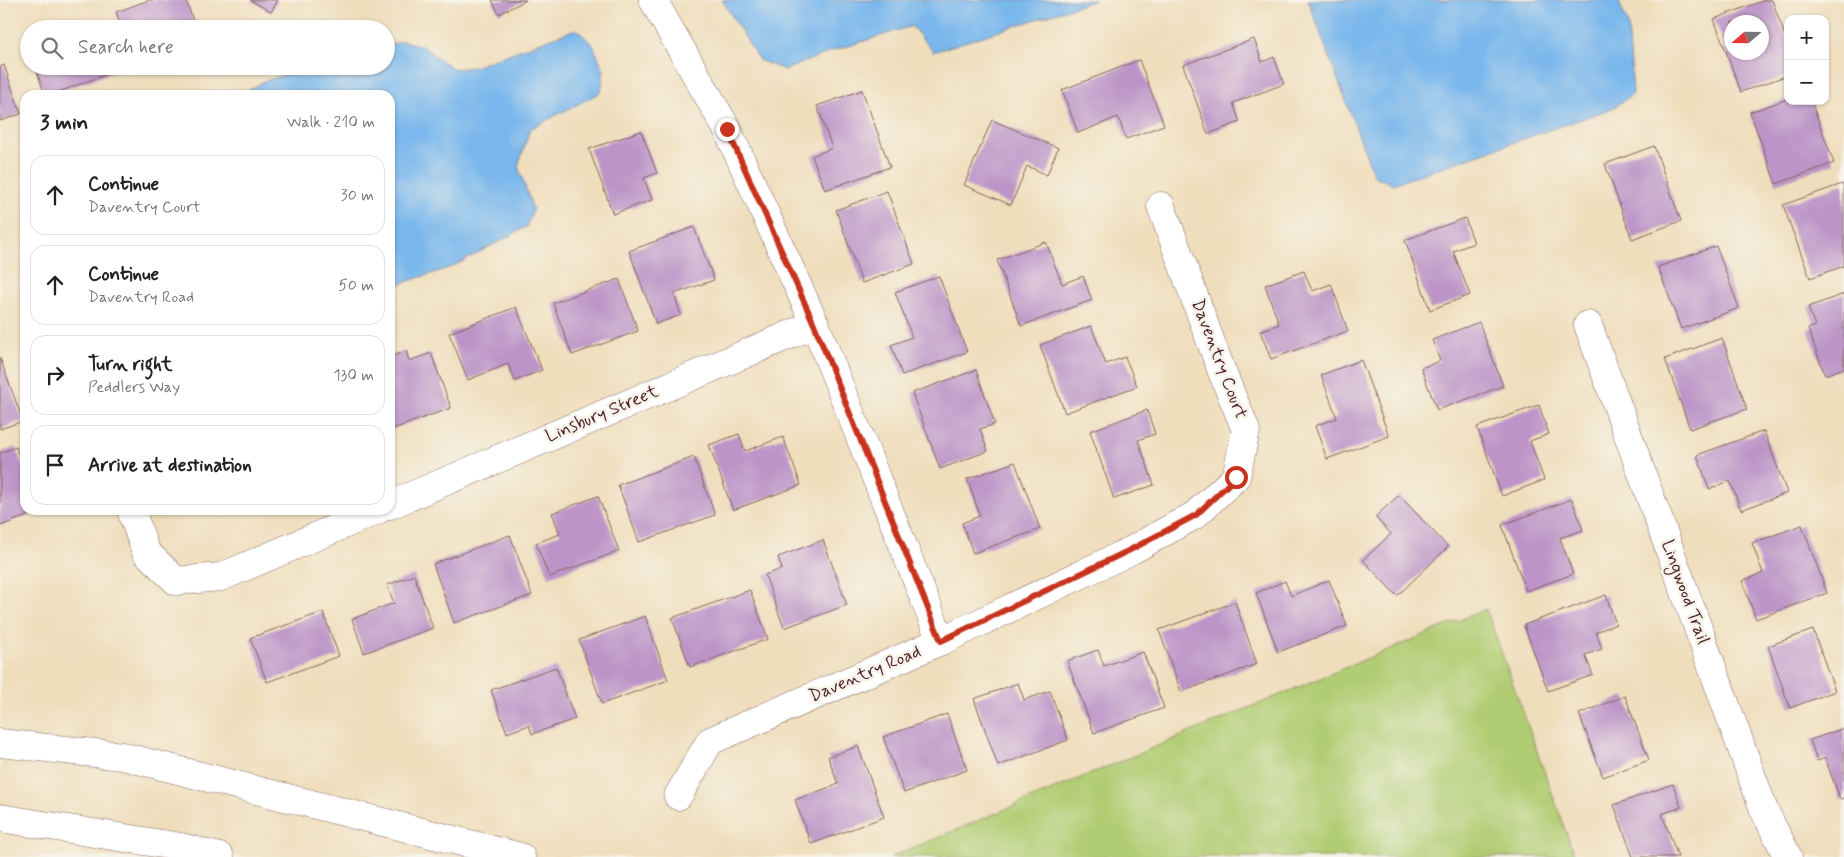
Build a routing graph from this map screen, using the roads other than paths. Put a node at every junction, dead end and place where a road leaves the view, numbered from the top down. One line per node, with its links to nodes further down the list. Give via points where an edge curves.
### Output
1 (653, 0): 3 (main road, via 727,129)
2 (1161, 206): 8 (main road, Daventry Court, via 1246,430 1236,477 1196,515)
3 (814, 324): 5 (main road, Linsbury Street); 9 (main road)
4 (1588, 325): 15 (main road, Lingwood Trail, via 1764,810)
5 (395, 503)
6 (133, 515): 7 (main road, via 146,552 176,580 222,577)
7 (366, 515)
8 (1130, 550): 9 (main road, Daventry Road)
9 (941, 641): 11 (main road, Daventry Road, via 710,741)
10 (0, 743): 14 (main road, via 122,756)
11 (678, 796)
12 (0, 818): 13 (main road, via 180,847)
13 (220, 857)
14 (521, 857)
15 (1788, 857)

